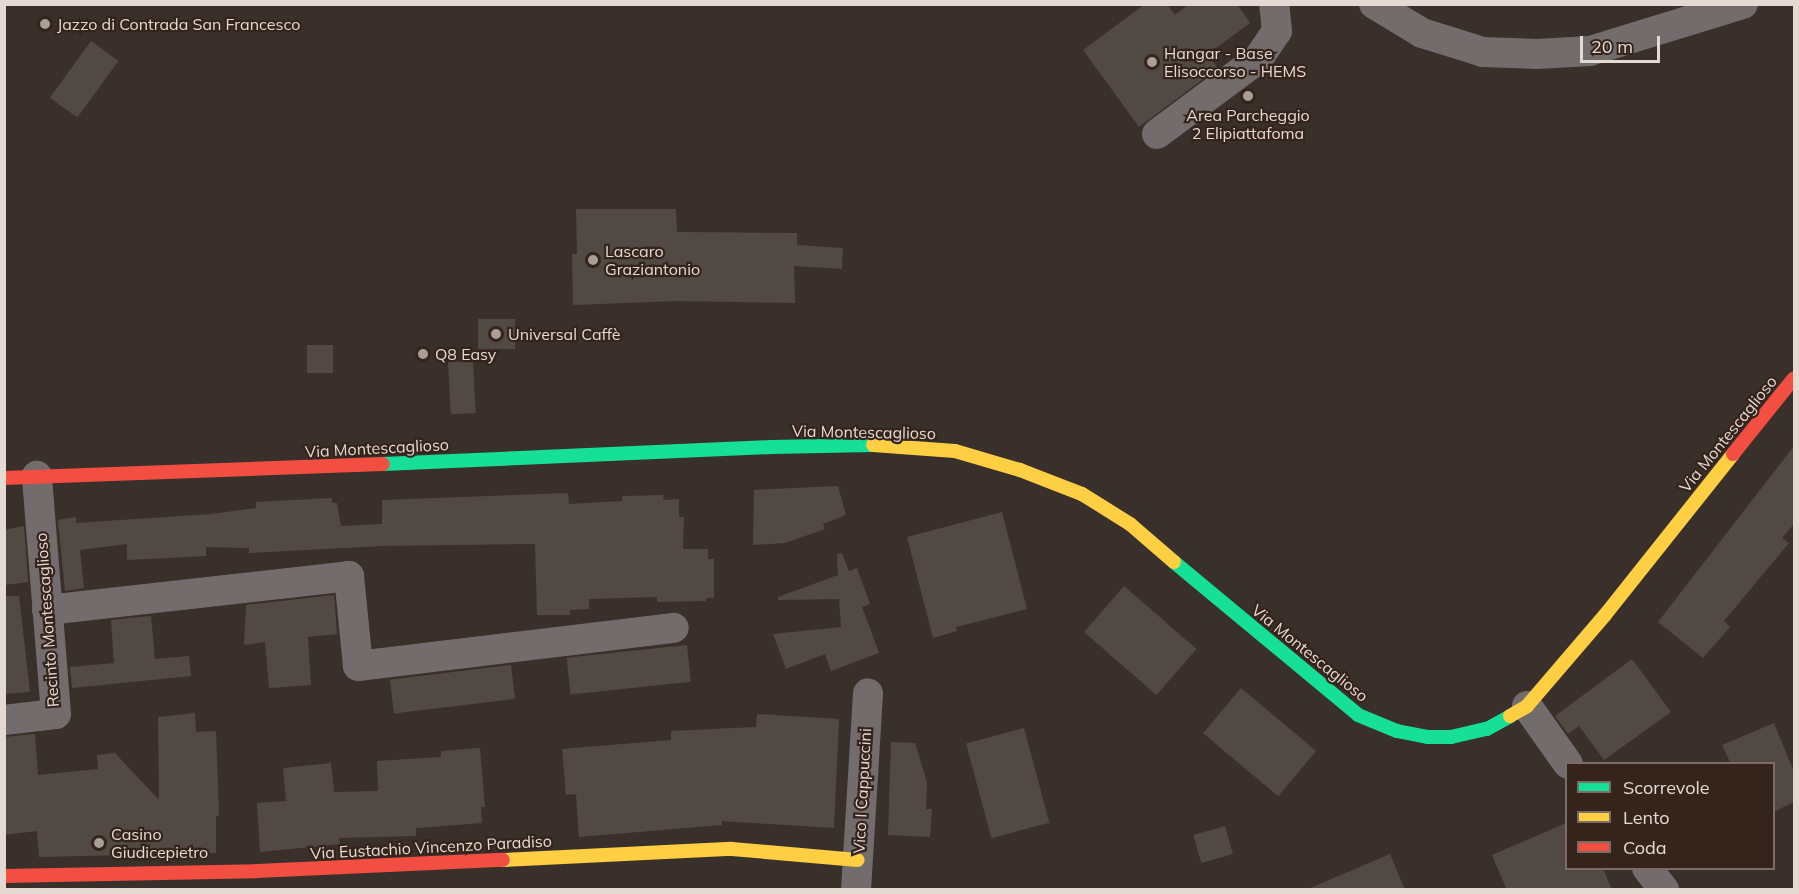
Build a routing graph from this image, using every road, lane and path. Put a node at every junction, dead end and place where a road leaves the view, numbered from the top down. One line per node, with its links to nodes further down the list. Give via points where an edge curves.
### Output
1 (1274, 4): 4 (street, via 1277,31 1258,59)
2 (1374, 4): 3 (street, via 1422,33 1483,52 1537,54 1590,51)
3 (1743, 4)
4 (1157, 134)
5 (1794, 378): 11 (main road, Via Montescaglioso, via 1605,615)
6 (37, 476): 7 (main road, Via Montescaglioso); 8 (street, Recinto Montescaglioso); 11 (main road, Via Montescaglioso, via 772,447 884,445 955,451 1082,494 1130,524 1358,715 1397,731 1428,738 1451,737 1487,729)
7 (4, 477)
8 (47, 610): 9 (street, via 349,576 358,666); 12 (street, Recinto Montescaglioso, via 56,714)
9 (674, 628)
10 (868, 693): 14 (street, Vico I Cappuccini)
11 (1527, 706): 13 (street)
12 (4, 720)
13 (1567, 762)
14 (858, 860): 17 (main road, Via Eustachio Vincenzo Paradiso, via 732,849); 19 (street, Vico I Cappuccini)
15 (1649, 870): 20 (street)
16 (4, 876): 18 (main road, Via Eustachio Vincenzo Paradiso)
17 (258, 880): 18 (main road, Via Eustachio Vincenzo Paradiso)
18 (128, 883)
19 (856, 890)
20 (1664, 890)

